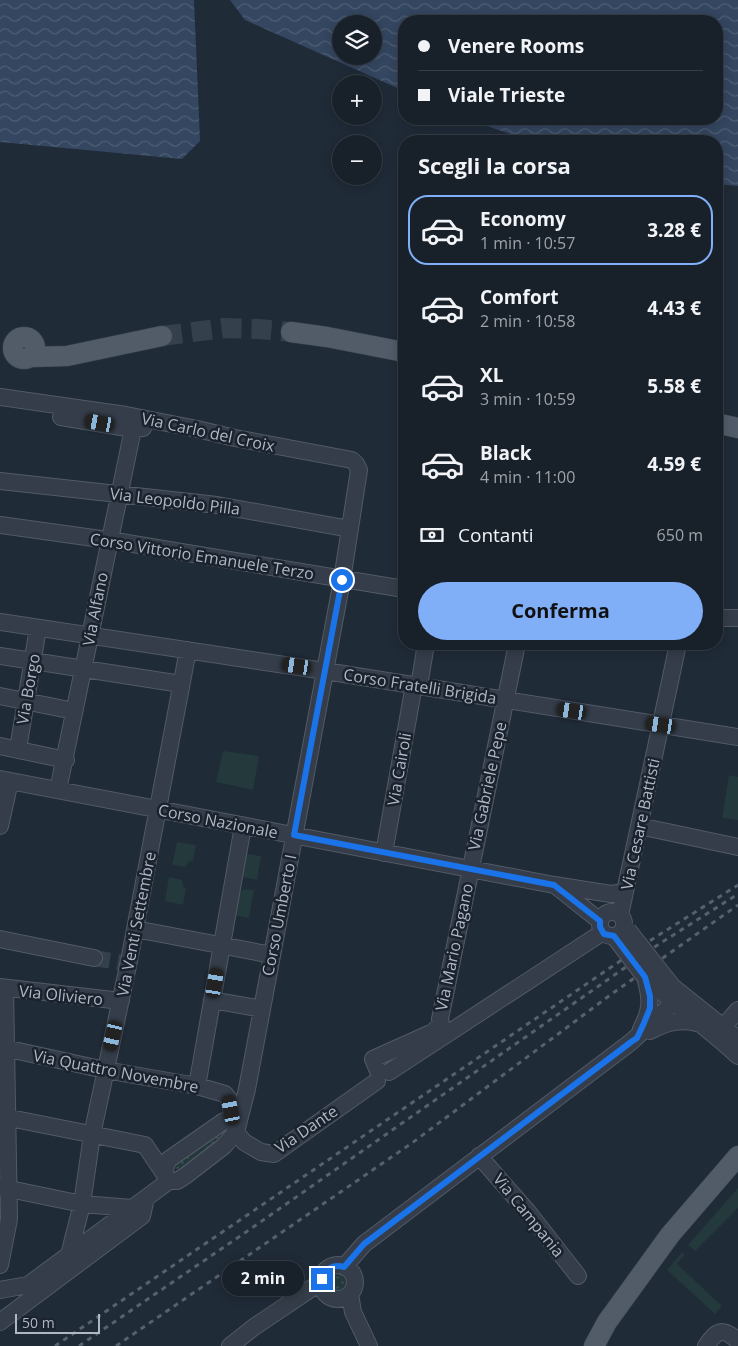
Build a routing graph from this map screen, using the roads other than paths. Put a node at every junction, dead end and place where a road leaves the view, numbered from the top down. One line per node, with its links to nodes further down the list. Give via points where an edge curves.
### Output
1 (291, 332): 3 (main road)
2 (162, 336): 4 (main road, via 68,356)
3 (398, 351)
4 (16, 353)
5 (0, 397): 10 (street, Via Carlo del Croix, via 126,415)
6 (0, 406): 9 (street)
7 (723, 425): 8 (main road)
8 (738, 428)
9 (132, 429): 10 (street, via 156,428); 13 (street, Via Alfano)
10 (228, 437): 12 (street, Via Carlo del Croix, via 352,460 359,470)
11 (0, 481): 13 (street, Via Leopoldo Pilla)
12 (356, 491): 15 (street, Corso Umberto I)
13 (118, 494): 15 (street, Via Leopoldo Pilla, via 217,505); 16 (street, Via Alfano)
14 (0, 525): 16 (street, Corso Vittorio Emanuele Terzo)
15 (350, 529): 17 (street, Corso Umberto I)
16 (109, 540): 17 (street, Corso Vittorio Emanuele Terzo); 23 (street, Via Alfano)
17 (342, 580): 18 (street, Corso Vittorio Emanuele Terzo); 31 (street, Corso Umberto I)
18 (398, 588)
19 (723, 618): 20 (street)
20 (738, 618)
21 (0, 622): 22 (street, Corso Fratelli Brigida)
22 (38, 628): 23 (street, Corso Fratelli Brigida); 29 (street, Via Borgo)
23 (90, 636): 24 (street, Corso Fratelli Brigida); 30 (street, Via Alfano)
24 (188, 650): 31 (street, Corso Fratelli Brigida); 32 (street, Via Venti Settembre)
25 (425, 650): 33 (street, Via Cairoli)
26 (515, 650): 35 (street, Via Gabriele Pepe)
27 (677, 650): 38 (street, Via Cesare Battisti)
28 (0, 656): 29 (street)
29 (33, 661): 30 (street); 36 (street, Via Borgo)
30 (83, 669): 32 (street); 37 (street, Via Alfano)
31 (325, 671): 33 (street, Corso Fratelli Brigida); 49 (street, Corso Umberto I)
32 (181, 684): 45 (street, Via Venti Settembre)
33 (416, 686): 35 (street, Corso Fratelli Brigida); 51 (street, Via Cairoli)
34 (0, 696): 36 (street)
35 (505, 700): 38 (street, Corso Fratelli Brigida); 52 (street, Via Gabriele Pepe)
36 (26, 701): 37 (street); 41 (street, Via Borgo)
37 (74, 711): 42 (street, Via Alfano)
38 (661, 725): 39 (street, Corso Fratelli Brigida); 48 (street, Via Cesare Battisti)
39 (738, 737)
40 (0, 746): 41 (street)
41 (18, 750): 42 (street)
42 (66, 760): 44 (street, Via Alfano)
43 (5, 780): 44 (street, Corso Nazionale); 46 (street)
44 (58, 790): 45 (street, Corso Nazionale)
45 (157, 809): 47 (street, Corso Nazionale); 56 (street, Via Venti Settembre)
46 (0, 826)
47 (242, 826): 49 (street, Corso Nazionale); 58 (street)
48 (639, 826): 50 (street); 54 (street, Via Cesare Battisti)
49 (294, 835): 51 (street, Corso Nazionale); 59 (street, Corso Umberto I)
50 (738, 847)
51 (384, 853): 52 (street, Corso Nazionale)
52 (470, 869): 53 (street, Corso Nazionale); 69 (street, Via Mario Pagano)
53 (554, 885): 54 (street, Corso Nazionale, via 611,894); 55 (street, Corso Nazionale)
54 (625, 892): 55 (street, Via Cesare Battisti)
55 (615, 928): 61 (street, Corso Nazionale, bridge); 68 (street, Via Dante)
56 (135, 929): 58 (street); 65 (street, Via Venti Settembre)
57 (0, 938): 60 (street)
58 (221, 948): 59 (street); 64 (street)
59 (272, 955): 66 (street, Corso Umberto I)
60 (94, 958)
61 (651, 972): 63 (street); 72 (street, via 650,1008)
62 (3, 988): 65 (street, Via Oliviero); 74 (street)
63 (673, 995): 70 (street); 71 (street); 72 (street)
64 (212, 1000): 66 (street); 78 (street)
65 (121, 1001): 76 (street, Via Venti Settembre)
66 (262, 1010): 80 (street, Corso Umberto I, via 246,1090)
67 (738, 1010): 71 (street)
68 (479, 1014): 69 (street, Via Dante); 77 (street, Via Dante)
69 (441, 1024): 77 (street, Via Dante)
70 (702, 1024): 71 (street); 72 (street, via 684,1020 663,1024)
71 (719, 1031): 73 (street); 75 (street)
72 (637, 1038): 82 (street)
73 (738, 1040)
74 (3, 1048): 76 (street, Via Quattro Novembre); 79 (street)
75 (738, 1056)
76 (105, 1070): 78 (street, Via Quattro Novembre); 81 (street, Via Venti Settembre)
77 (379, 1071): 80 (street, Via Dante, via 274,1154 260,1152 244,1142)
78 (197, 1086): 80 (street, Via Quattro Novembre, via 225,1094 229,1099)
79 (4, 1117): 81 (street); 86 (street)
80 (234, 1127): 85 (street, via 224,1146 186,1176 177,1181); 85 (street, via 224,1121 168,1160)
81 (92, 1135): 85 (street, via 145,1146); 88 (street, Via Venti Settembre)
82 (480, 1156): 91 (street, via 362,1246); 92 (street, Via Campania)
83 (738, 1156): 101 (main road, via 675,1227 606,1322)
84 (738, 1175): 102 (main road, via 678,1242 618,1326)
85 (166, 1177): 87 (street)
86 (5, 1188): 88 (street); 90 (street, via 9,1219)
87 (139, 1203): 88 (street); 89 (street); 96 (street, via 142,1216)
88 (82, 1204): 89 (street, Via Venti Settembre)
89 (69, 1255): 94 (street, via 28,1285)
90 (1, 1259)
91 (348, 1270): 93 (street, via 334,1266 328,1268); 95 (street, via 354,1284)
92 (578, 1276)
93 (322, 1282): 95 (street, via 326,1294 332,1298); 97 (street)
94 (0, 1290)
95 (344, 1296): 100 (street)
96 (0, 1322)
97 (250, 1340): 99 (street)
98 (738, 1341): 103 (street, via 722,1331 714,1334)
99 (230, 1346)
100 (369, 1346)
101 (594, 1346)
102 (608, 1346)
103 (706, 1346)

